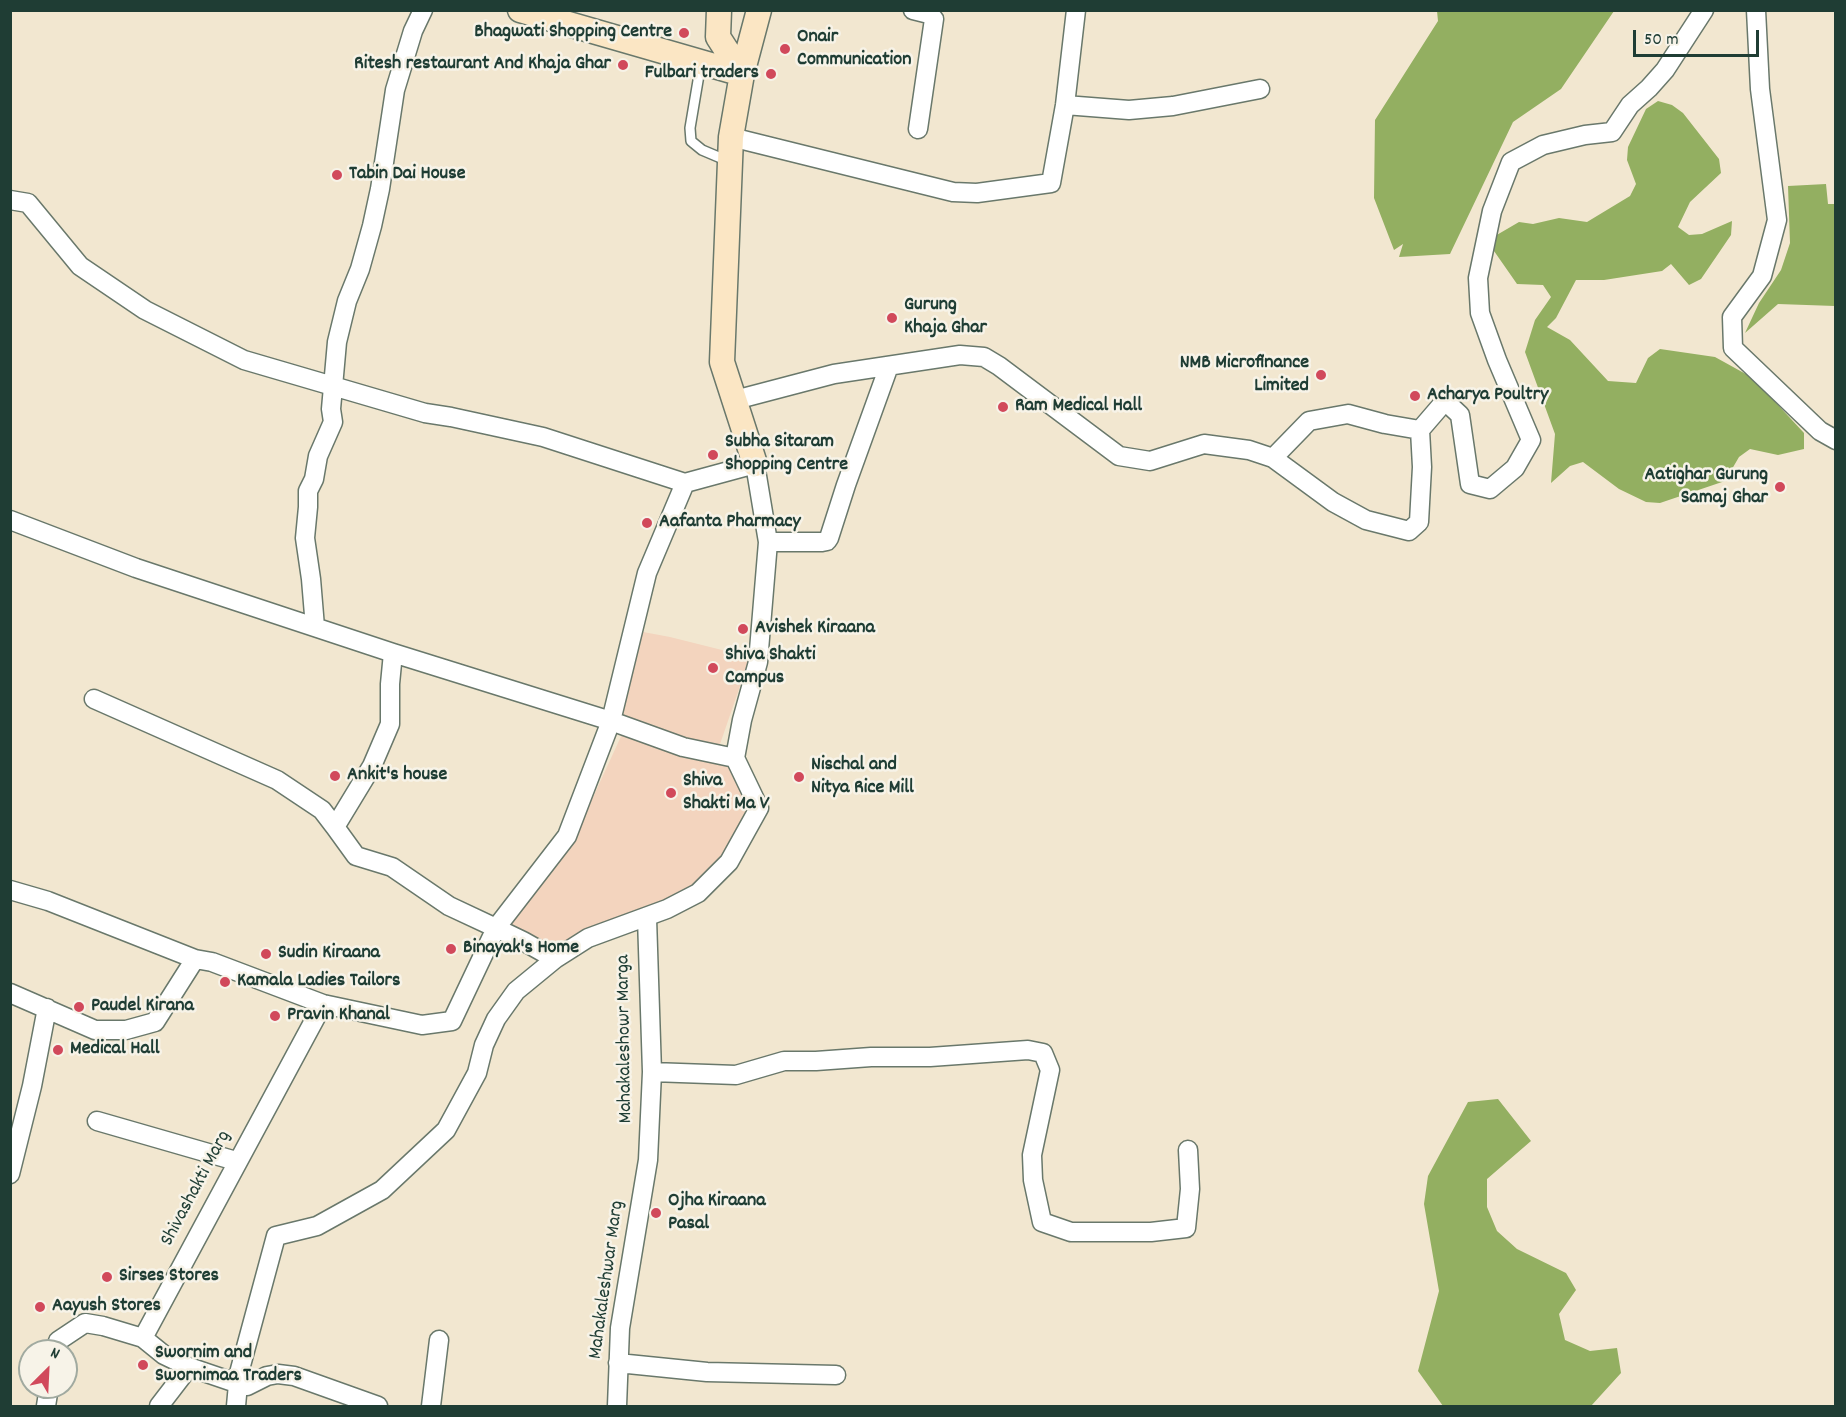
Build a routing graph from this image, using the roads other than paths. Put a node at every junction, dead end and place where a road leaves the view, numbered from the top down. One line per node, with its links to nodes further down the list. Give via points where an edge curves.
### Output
1 (423, 10): 18 (street, via 395,90 372,226 337,342)
2 (520, 10): 9 (main road)
3 (719, 10): 10 (main road, via 718,37)
4 (759, 10): 10 (main road)
5 (913, 10): 13 (street, via 934,19)
6 (1076, 10): 12 (street)
7 (1704, 10): 20 (street, via 1665,70 1630,105 1612,132 1543,145 1511,162 1492,211 1478,278 1480,313 1531,440 1515,468 1490,489 1470,483 1460,415 1445,401)
8 (1756, 10): 21 (street, via 1760,89 1778,220 1762,276 1732,317 1732,348 1820,431)
9 (701, 63): 10 (main road); 15 (lane, via 691,141)
10 (742, 74): 14 (main road)
11 (1260, 89): 12 (street, via 1173,106 1129,110)
12 (1065, 105): 14 (street, via 1051,183 977,194 953,192)
13 (918, 129)
14 (731, 137): 15 (main road)
15 (730, 162): 19 (main road, via 722,362)
16 (10, 200): 18 (street, via 28,203 80,266 145,310 244,360)
17 (889, 366): 19 (street, via 834,374); 22 (street, via 960,355 984,357 1119,456 1150,461 1204,444 1249,450); 26 (street, via 827,541)
18 (334, 387): 24 (street, via 425,413 543,437); 27 (street, via 333,422 308,491 304,538)
19 (735, 400): 23 (main road)
20 (1420, 430): 22 (street, via 1348,414 1309,421); 22 (street, via 1419,522 1409,531 1366,520 1333,502)
21 (1836, 440)
22 (1273, 458)
23 (755, 464): 24 (street); 26 (street)
24 (685, 483): 30 (street, via 647,573)
25 (10, 520): 27 (street, via 136,568)
26 (768, 542): 31 (street, via 758,662)
27 (315, 627): 28 (street)
28 (393, 653): 30 (street); 32 (street, via 390,724 372,766)
29 (94, 699): 32 (street, via 277,780 322,810)
30 (611, 721): 31 (street, via 683,747); 35 (street, via 567,836)
31 (735, 758): 34 (street, via 759,808 729,862 713,879 698,893)
32 (335, 827): 35 (street, via 356,856 392,867 448,906)
33 (10, 890): 36 (street)
34 (647, 918): 37 (street, via 588,938); 41 (street, Mahakaleshowr Marga)
35 (496, 928): 37 (street); 39 (street, via 452,1021 422,1025)
36 (195, 959): 39 (street); 40 (street, via 154,1022 126,1030 95,1030)
37 (555, 959): 53 (street, via 516,991 496,1019 477,1073 446,1130 382,1190 317,1226 276,1236)
38 (10, 993): 40 (street)
39 (323, 1004): 45 (street, Shivashakti Marg)
40 (47, 1008): 46 (street)
41 (652, 1072): 43 (street, via 736,1075 784,1061 1028,1050 1043,1053 1050,1070 1032,1155 1033,1180 1042,1222 1071,1232 1185,1228 1190,1189); 44 (street, Mahakaleshowr Marga)
42 (98, 1121): 45 (street)
43 (1188, 1150)
44 (648, 1160): 50 (street, Mahakaleshwar Marg, via 620,1328)
45 (236, 1161): 47 (street, Shivashakti Marg)
46 (10, 1174)
47 (143, 1338): 48 (street, via 85,1323); 51 (street, via 164,1355)
48 (61, 1339)
49 (439, 1340): 57 (street)
50 (618, 1363): 52 (street, via 707,1372); 58 (street, Mahakaleshwar Marg)
51 (189, 1367): 53 (street); 54 (street)
52 (836, 1375)
53 (238, 1384): 55 (street); 56 (street, via 248,1386 278,1374 294,1376)
54 (159, 1407)
55 (236, 1407)
56 (378, 1407)
57 (430, 1407)
58 (617, 1407)

